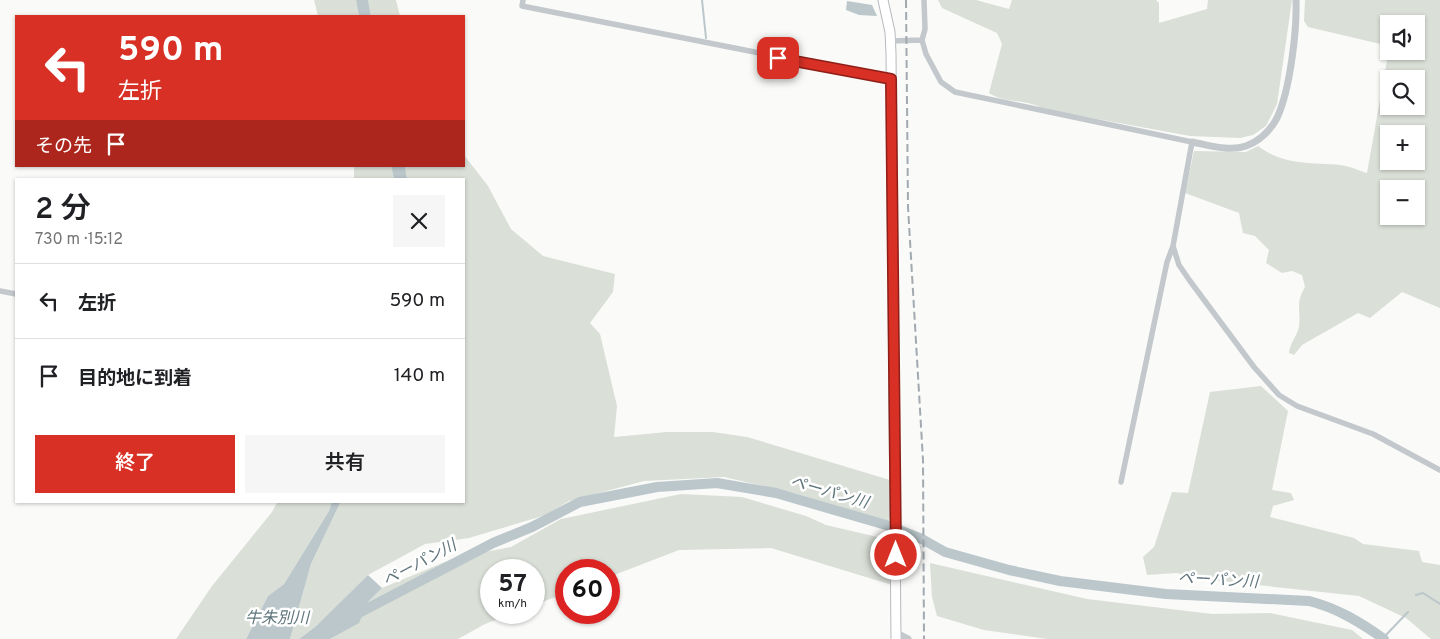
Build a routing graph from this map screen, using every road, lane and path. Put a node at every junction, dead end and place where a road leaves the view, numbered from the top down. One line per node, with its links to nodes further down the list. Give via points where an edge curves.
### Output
1 (523, 0): 7 (street, via 522,6)
2 (883, 0): 6 (main road)
3 (924, 0): 5 (street)
4 (1296, 0): 8 (street, via 1289,68 1280,108 1270,128 1244,147 1226,148)
5 (922, 40): 6 (street); 8 (street, via 941,82 955,92)
6 (891, 41): 7 (main road)
7 (891, 79): 14 (main road)
8 (1192, 142): 9 (street)
9 (1173, 246): 12 (street, via 1179,265 1190,281 1279,395 1297,406 1373,434); 13 (street)
10 (0, 291): 11 (street)
11 (15, 294)
12 (1440, 470)
13 (1122, 482)
14 (896, 636): 15 (street)
15 (908, 639)

